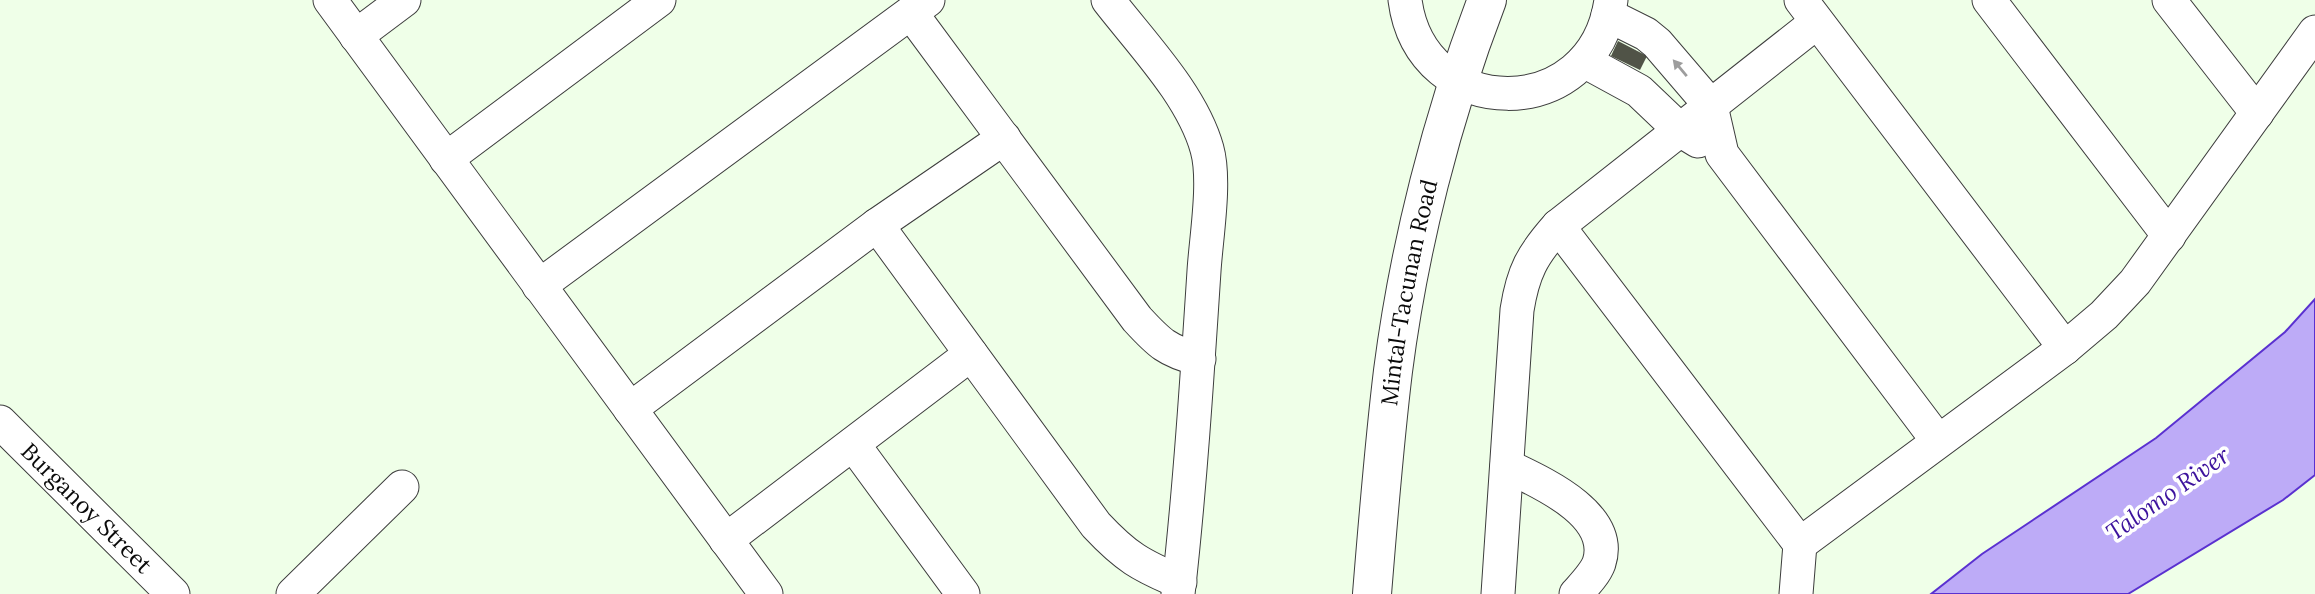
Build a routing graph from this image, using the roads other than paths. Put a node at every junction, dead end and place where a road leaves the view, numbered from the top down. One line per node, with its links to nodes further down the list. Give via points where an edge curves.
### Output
1 (330, 0): 13 (street)
2 (404, 0): 13 (street)
3 (659, 0): 21 (street)
4 (1108, 0): 28 (street, via 1178,90 1197,121 1208,152)
5 (1405, 0): 15 (street, via 1421,47)
6 (1487, 0): 15 (street, Mintal-Tacunan Road)
7 (1989, 0): 24 (street)
8 (2169, 0): 17 (street)
9 (920, 6): 19 (street); 25 (street)
10 (1610, 8): 14 (street, via 1600,40); 16 (street, one-way to 10, via 1657,43)
11 (1809, 11): 16 (street); 26 (street)
12 (2315, 32): 17 (street)
13 (356, 36): 21 (street)
14 (1584, 61): 15 (street, via 1554,84 1518,94 1481,91); 18 (street, via 1639,91)
15 (1457, 81): 42 (street, Mintal-Tacunan Road, via 1406,291 1392,383)
16 (1711, 106): 18 (street); 20 (street)
17 (2257, 113): 24 (street)
18 (1680, 131): 20 (street); 23 (street)
19 (1004, 138): 22 (street); 28 (street, via 1137,319 1174,352)
20 (1722, 154): 31 (street)
21 (446, 159): 25 (street)
22 (877, 225): 27 (street); 29 (street)
23 (1558, 226): 33 (street, via 1532,259 1522,282); 36 (street)
24 (2169, 236): 26 (street, via 2135,282)
25 (539, 286): 29 (street)
26 (2065, 348): 31 (street)
27 (971, 354): 32 (street); 37 (street, via 1096,525 1118,549)
28 (1199, 359): 37 (street)
29 (630, 410): 35 (street)
30 (0, 422): 38 (street, Burganoy Street)
31 (1938, 441): 36 (street)
32 (853, 444): 35 (street); 41 (street)
33 (1507, 467): 43 (street); 44 (street, via 1560,493 1596,530 1601,549 1598,564)
34 (402, 487): 39 (street)
35 (726, 540): 40 (street)
36 (1800, 544): 45 (street)
37 (1179, 588)
38 (173, 594)
39 (293, 594)
40 (766, 594)
41 (963, 594)
42 (1372, 594)
43 (1498, 594)
44 (1576, 594)
45 (1796, 594)

